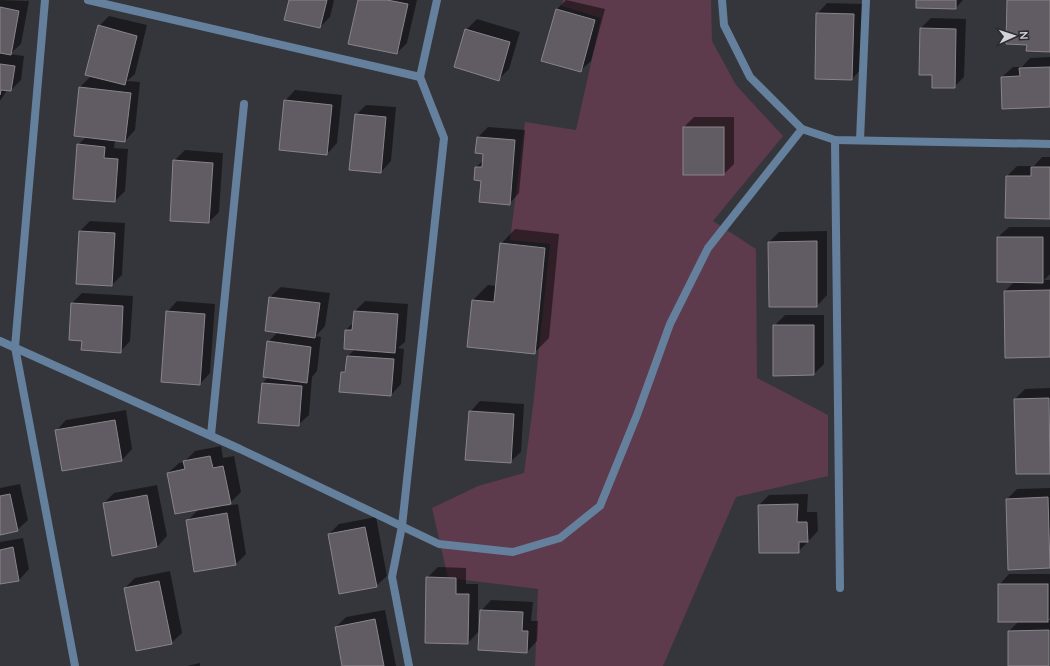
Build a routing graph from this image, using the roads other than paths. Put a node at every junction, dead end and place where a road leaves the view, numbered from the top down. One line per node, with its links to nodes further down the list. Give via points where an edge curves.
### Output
1 (45, 0): 13 (street)
2 (88, 0): 6 (street)
3 (438, 0): 6 (street)
4 (722, 0): 8 (street, via 724,25 750,77)
5 (866, 0): 10 (street)
6 (420, 77): 15 (street, via 444,138)
7 (244, 104): 14 (street)
8 (802, 128): 9 (street); 15 (street, via 708,248 670,324 600,506 560,538 513,552 439,544)
9 (834, 140): 10 (street); 16 (street)
10 (860, 140): 11 (street)
11 (1050, 144)
12 (0, 341): 13 (street)
13 (15, 347): 14 (street); 17 (street)
14 (211, 436): 15 (street)
15 (402, 526): 18 (street, via 392,578)
16 (840, 588)
17 (75, 666)
18 (409, 666)

